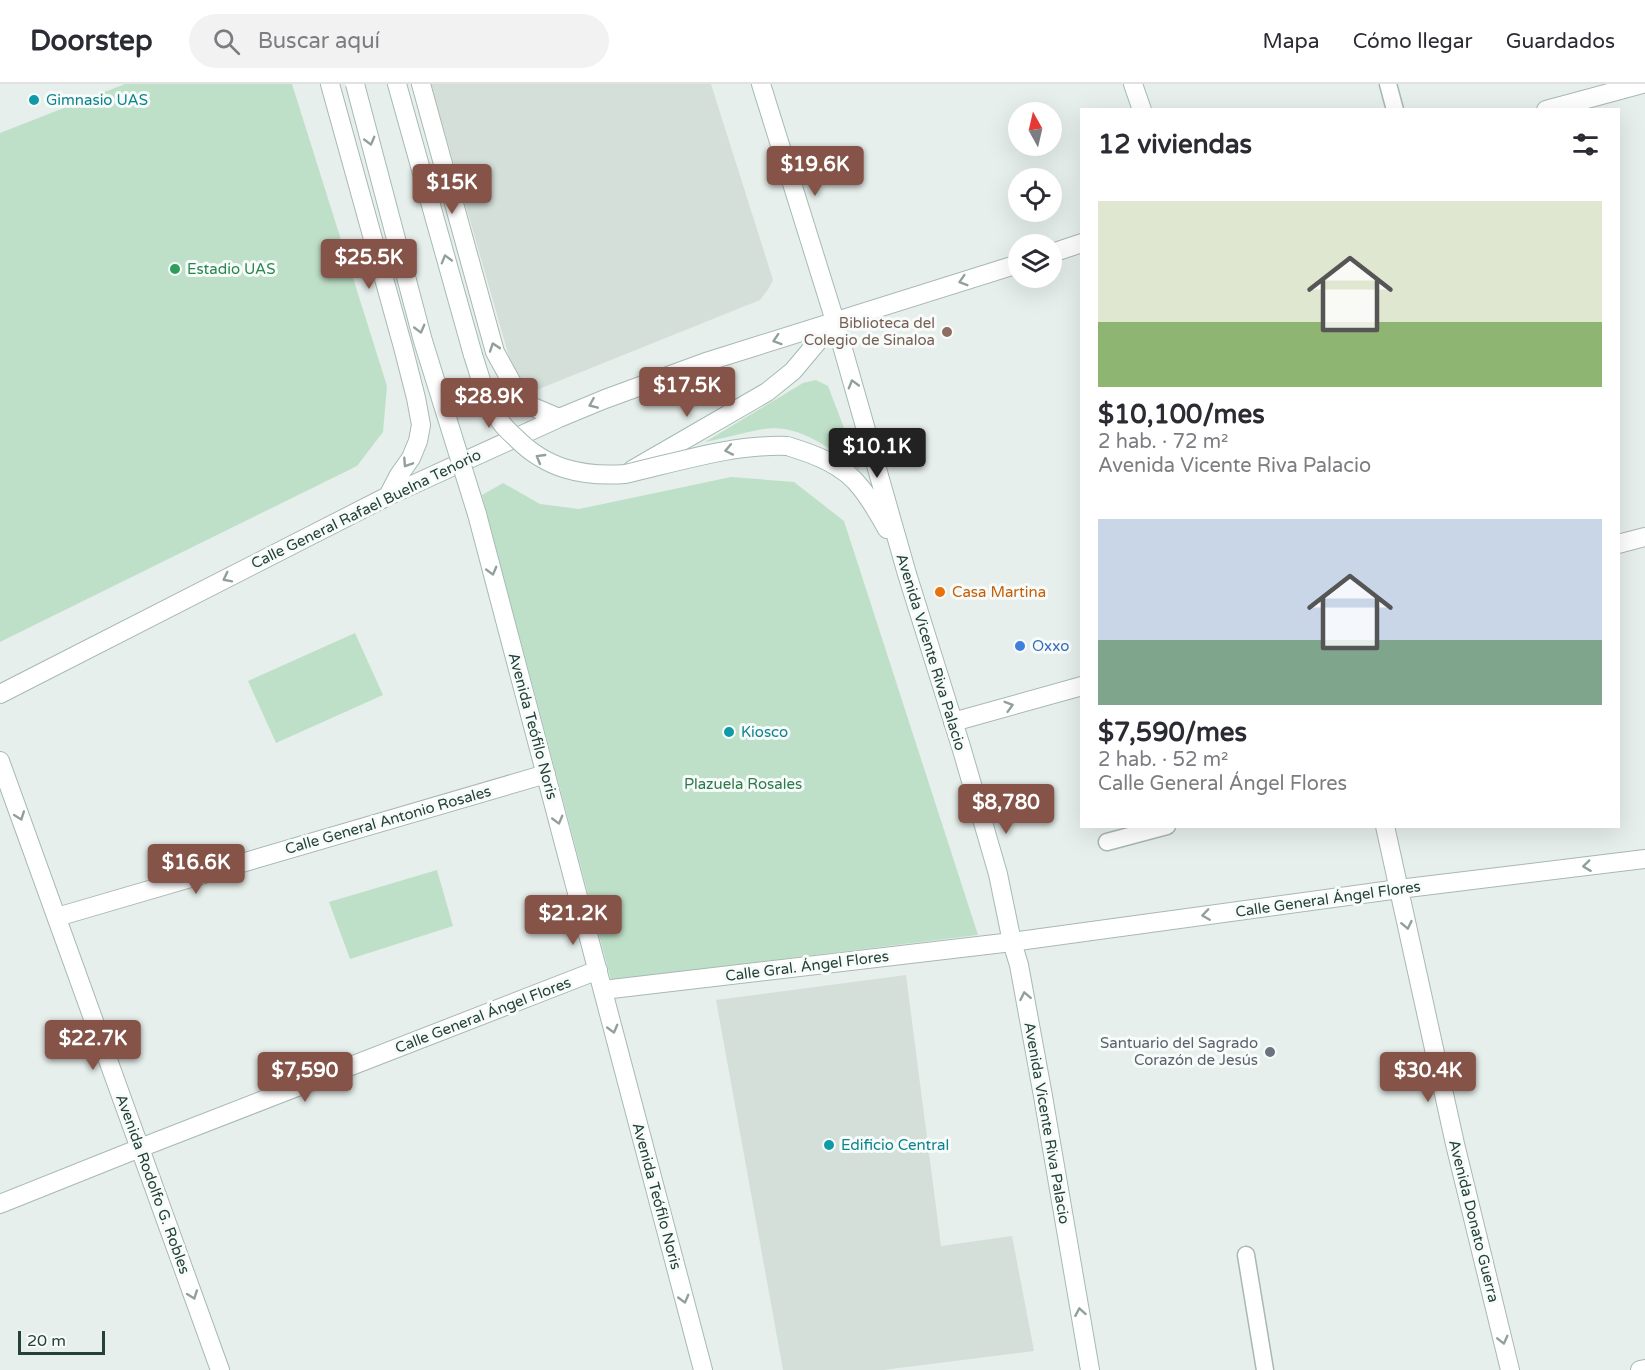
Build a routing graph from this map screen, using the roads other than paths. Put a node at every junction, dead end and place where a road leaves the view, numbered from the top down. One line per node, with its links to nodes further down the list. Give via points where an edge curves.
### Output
1 (330, 84): 18 (street, one-way to 18, via 403,346 421,426 411,458)
2 (355, 84): 26 (street, Avenida Teófilo Noris, one-way to 26, bridge, via 423,341 477,514)
3 (397, 84): 17 (street, one-way to 3, bridge, via 573,472 543,460 498,418 473,356)
4 (421, 84): 16 (street, one-way to 4, via 533,407 517,392 495,352)
5 (761, 84): 15 (street, Avenida Vicente Riva Palacio)
6 (1133, 84): 9 (street)
7 (1388, 84): 10 (lane)
8 (1642, 84): 11 (street)
9 (1141, 108)
10 (1394, 108)
11 (1553, 108)
12 (1080, 244): 13 (street)
13 (1062, 250)
14 (1008, 267): 15 (street, Calle General Rafael Buelna Tenorio, one-way to 15)
15 (835, 321): 16 (street, Calle General Rafael Buelna Tenorio, one-way to 16, via 699,365); 17 (street, bridge, via 793,371 767,392); 21 (street, Avenida Vicente Riva Palacio, one-way to 15)
16 (559, 418): 18 (street, Calle General Rafael Buelna Tenorio)
17 (625, 474): 21 (street, one-way to 17, bridge, via 878,512 860,486 837,466 809,452 768,445 732,449)
18 (388, 496): 23 (street, Calle General Rafael Buelna Tenorio, one-way to 23)
19 (1645, 537): 20 (street)
20 (1620, 543)
21 (907, 574): 24 (street, Avenida Vicente Riva Palacio)
22 (1080, 687): 24 (street, one-way to 22)
23 (0, 694)
24 (953, 722): 33 (street, Avenida Vicente Riva Palacio, via 998,874)
25 (0, 761): 32 (street, Avenida Rodolfo G. Robles, one-way to 32)
26 (546, 774): 32 (street, Calle General Antonio Rosales); 34 (street, Avenida Teófilo Noris, one-way to 34)
27 (1160, 828): 29 (lane)
28 (1385, 828): 31 (street, Avenida Donato Guerra)
29 (1107, 842)
30 (1645, 859): 31 (street, Calle General Ángel Flores, one-way to 31)
31 (1399, 889): 33 (street, Calle General Ángel Flores, one-way to 33); 44 (street, Avenida Donato Guerra, one-way to 44)
32 (57, 917): 36 (street, Avenida Rodolfo G. Robles)
33 (1012, 942): 35 (street, Calle Gral. Ángel Flores); 42 (street, Avenida Vicente Riva Palacio, one-way to 33)
34 (598, 970): 35 (street, Avenida Teófilo Noris); 36 (street, Calle General Ángel Flores)
35 (603, 990): 41 (street, Avenida Teófilo Noris, one-way to 41)
36 (140, 1148): 37 (street, Calle General Ángel Flores); 40 (street, Avenida Rodolfo G. Robles, one-way to 40)
37 (0, 1204)
38 (1246, 1255): 43 (lane)
39 (1645, 1369): 45 (street)
40 (220, 1370)
41 (703, 1370)
42 (1090, 1370)
43 (1265, 1370)
44 (1510, 1370)
45 (1641, 1370)

